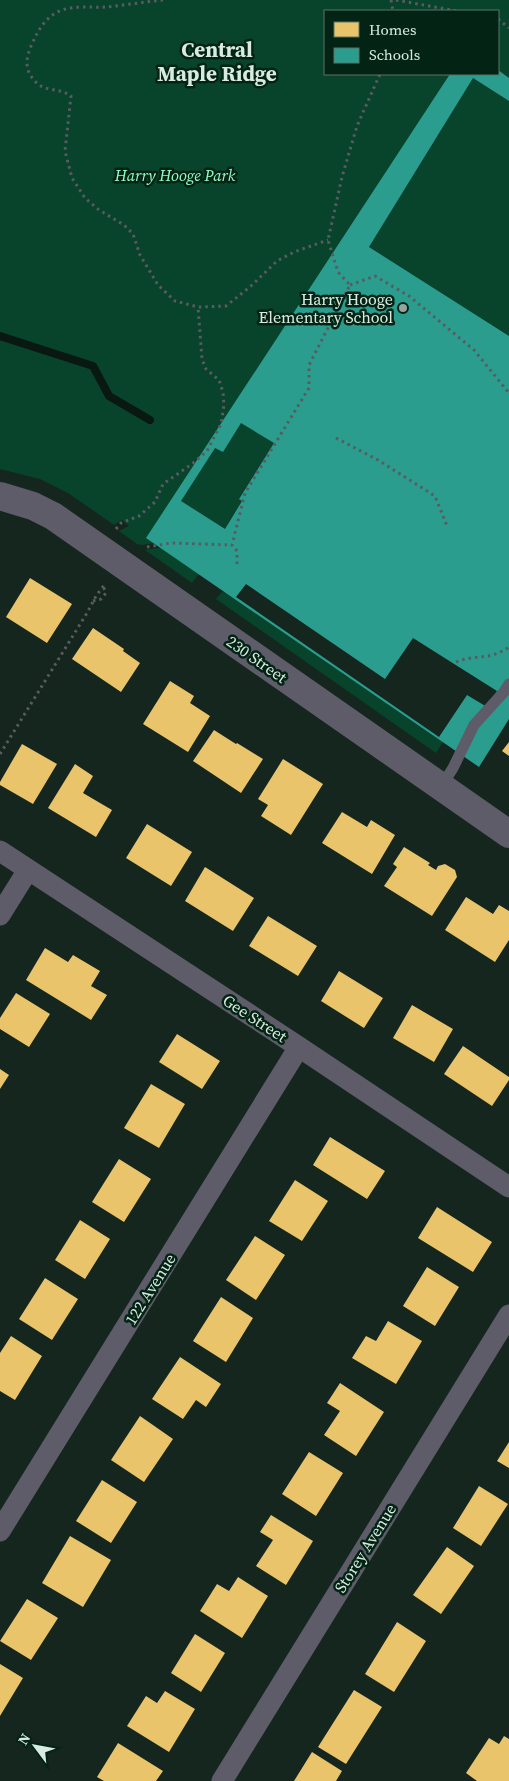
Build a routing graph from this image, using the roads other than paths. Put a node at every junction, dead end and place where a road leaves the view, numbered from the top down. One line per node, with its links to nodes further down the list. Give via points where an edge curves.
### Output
1 (0, 496): 3 (street, 230 Street, via 34,506 53,516)
2 (509, 684): 3 (lane, via 474,725)
3 (441, 787): 4 (street, 230 Street)
4 (509, 834)
5 (0, 851): 6 (street, Gee Street)
6 (28, 870): 7 (street); 8 (street, Gee Street)
7 (0, 915)
8 (299, 1047): 9 (street, Gee Street); 11 (street, 122 Avenue)
9 (509, 1187)
10 (509, 1315): 12 (street, Storey Avenue)
11 (0, 1531)
12 (222, 1781)

